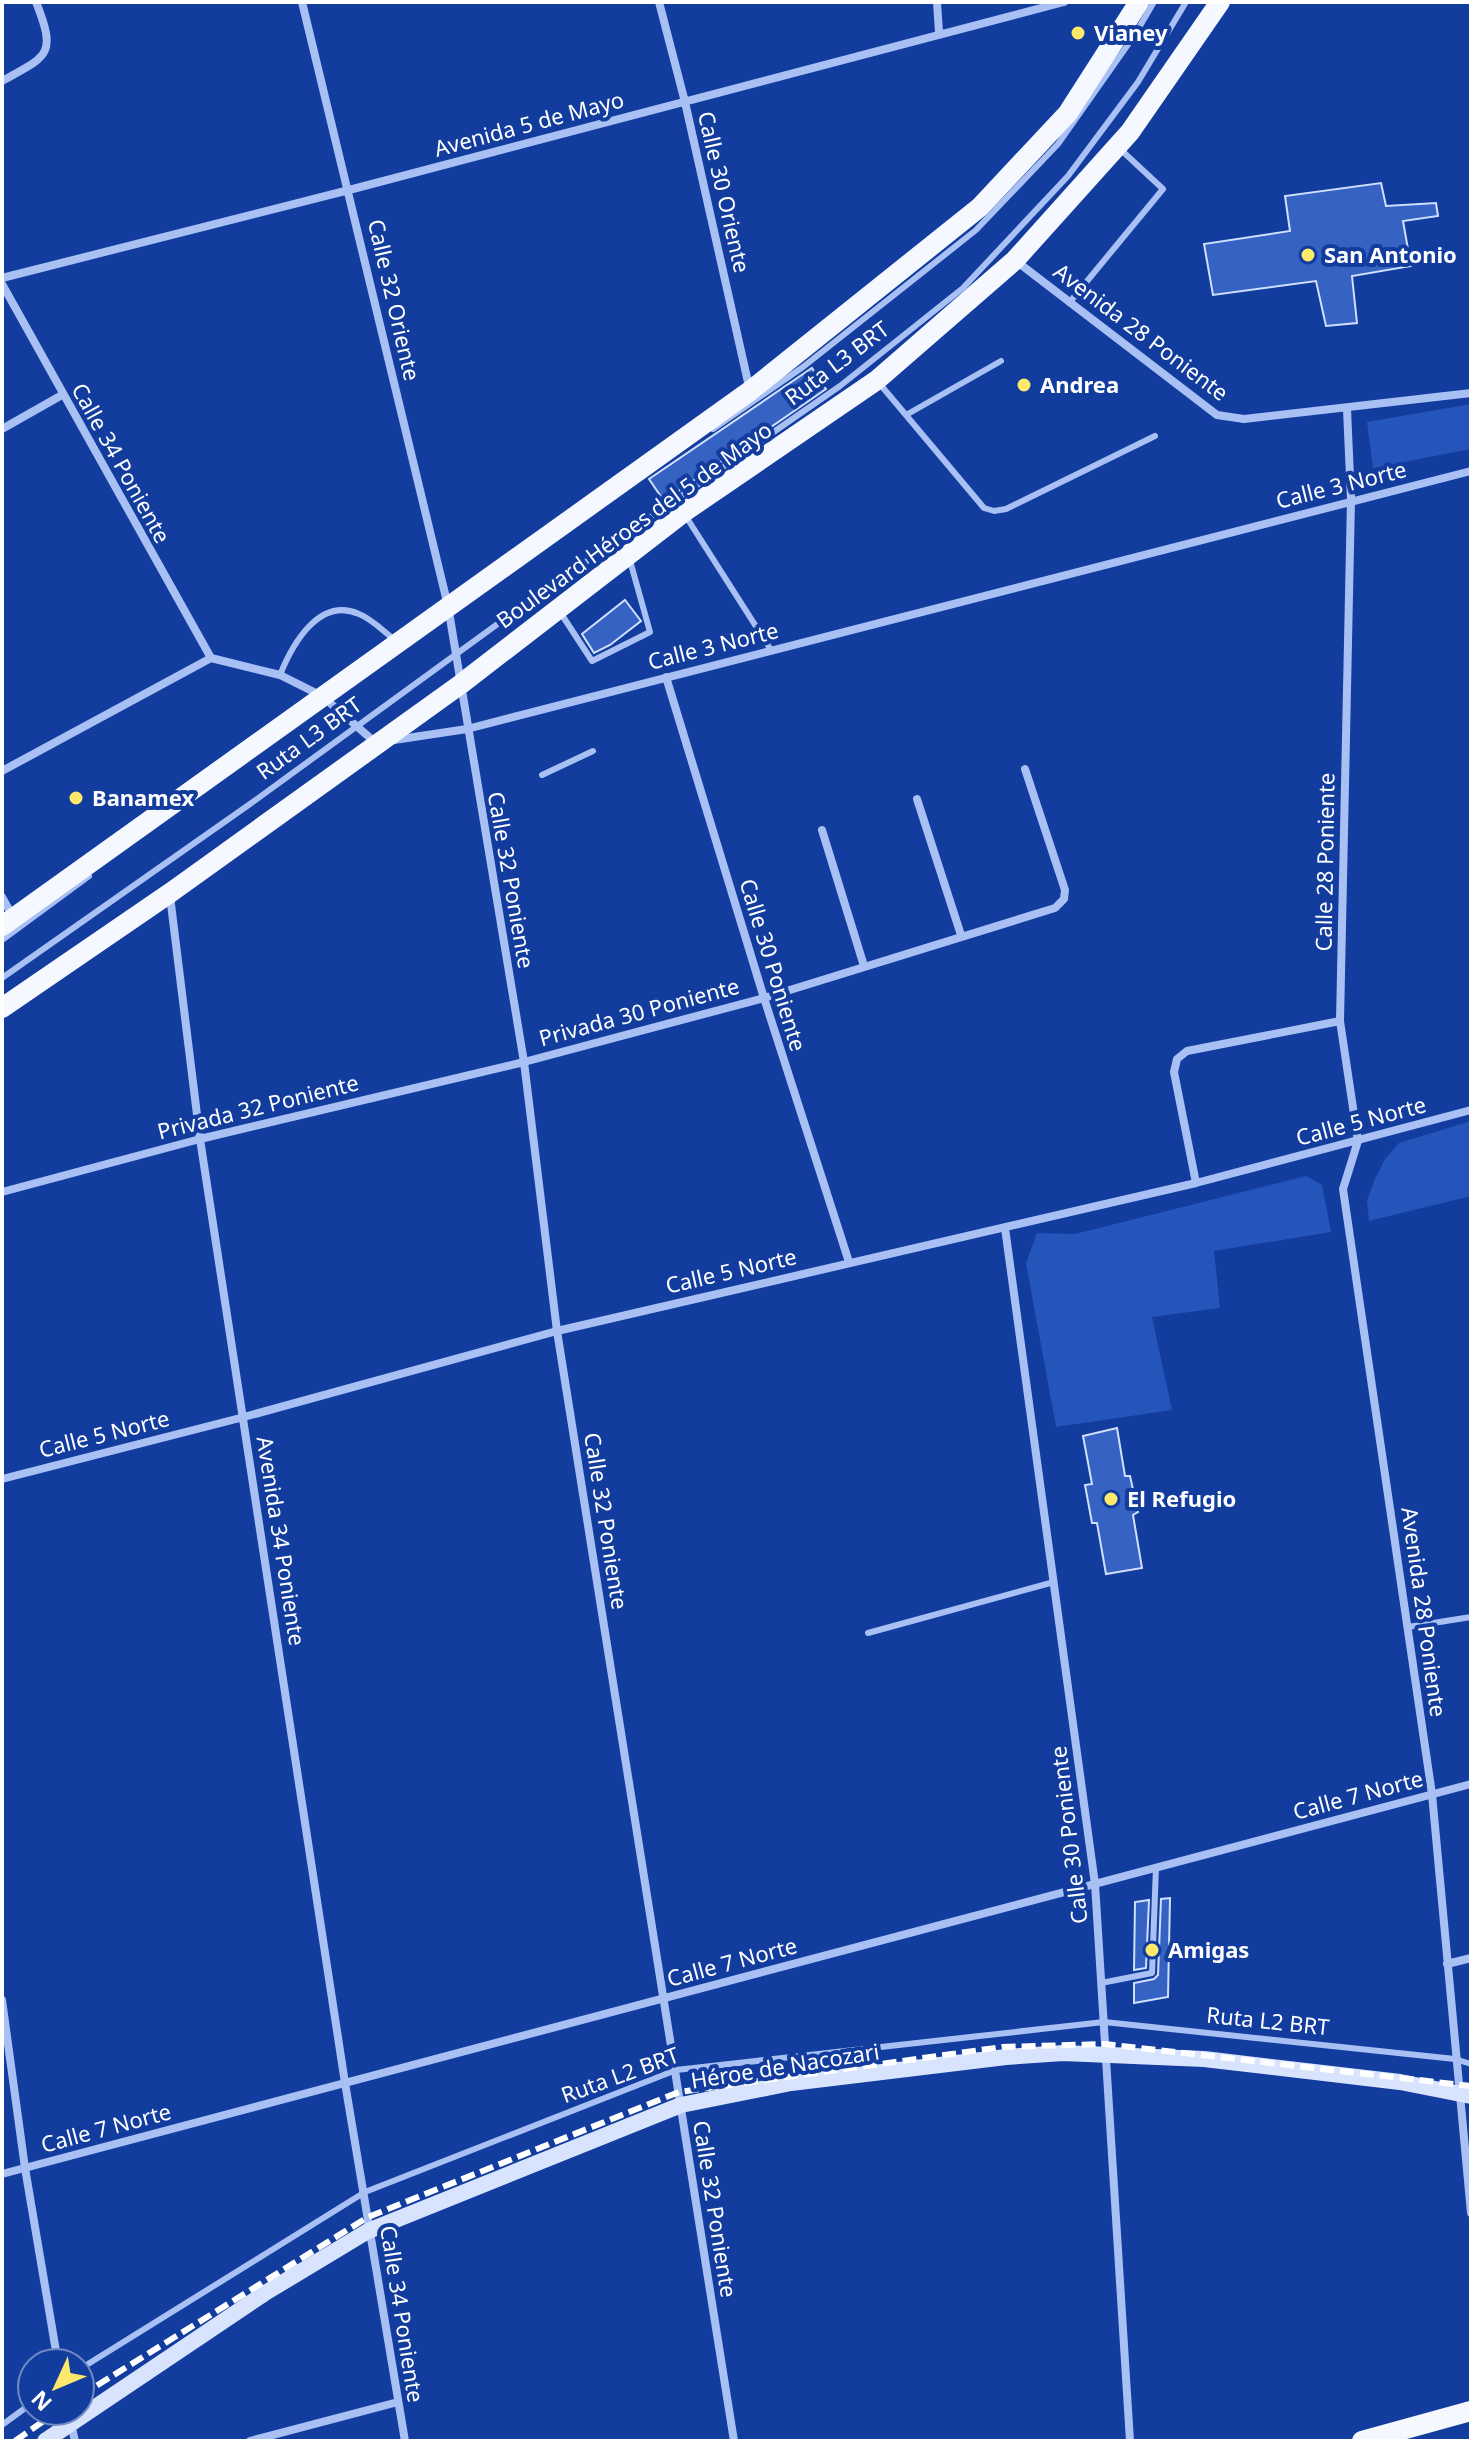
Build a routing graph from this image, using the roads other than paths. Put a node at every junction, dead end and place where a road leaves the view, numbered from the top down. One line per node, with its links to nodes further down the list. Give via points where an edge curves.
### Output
1 (36, 2): 11 (street, via 47,30 47,47 40,61)
2 (302, 2): 14 (street, Calle 32 Oriente)
3 (659, 2): 12 (street, Calle 30 Oriente)
4 (937, 2): 10 (street)
5 (1064, 2): 10 (street, Avenida 5 de Mayo)
6 (1139, 2): 20 (main road, Boulevard Héroes del 5 de Mayo, via 1068,113 980,207)
7 (1154, 2): 27 (lane, Ruta L3 BRT, via 1058,144 976,230 803,367)
8 (1186, 2): 37 (lane, Ruta L3 BRT, via 1138,82 1068,176 963,288 840,386)
9 (1220, 2): 13 (main road, Boulevard Héroes del 5 de Mayo)
10 (939, 33): 12 (street, Avenida 5 de Mayo)
11 (2, 81)
12 (685, 102): 14 (street, Avenida 5 de Mayo); 20 (street, Calle 30 Oriente)
13 (1117, 146): 15 (main road, Boulevard Héroes del 5 de Mayo); 17 (lane, via 1163,189)
14 (349, 190): 16 (street, Avenida 5 de Mayo); 34 (street, Calle 32 Oriente)
15 (1015, 260): 17 (street, Avenida 28 Poniente); 19 (main road, Boulevard Héroes del 5 de Mayo)
16 (2, 281): 22 (street, Calle 34 Poniente)
17 (1069, 303): 23 (street, Avenida 28 Poniente, via 1217,415 1244,419)
18 (1001, 361): 24 (lane)
19 (877, 380): 24 (lane); 31 (main road, Boulevard Héroes del 5 de Mayo)
20 (750, 391): 34 (main road, Boulevard Héroes del 5 de Mayo)
21 (1471, 393): 23 (street)
22 (62, 395): 25 (street); 38 (street, Calle 34 Poniente)
23 (1347, 409): 30 (street, Calle 28 Poniente)
24 (906, 415): 26 (lane, via 984,508 994,511)
25 (2, 429)
26 (1155, 436)
27 (701, 438)
28 (1471, 471): 30 (street, Calle 3 Norte)
29 (649, 474): 34 (lane, Ruta L3 BRT)
30 (1351, 500): 36 (street, Calle 3 Norte); 63 (street, Calle 28 Poniente)
31 (684, 512): 32 (main road, Boulevard Héroes del 5 de Mayo); 36 (lane)
32 (628, 555): 33 (main road, Boulevard Héroes del 5 de Mayo); 33 (lane, via 650,632 592,661)
33 (558, 609): 41 (main road, Boulevard Héroes del 5 de Mayo)
34 (449, 611): 35 (main road, Boulevard Héroes del 5 de Mayo); 37 (street, Calle 32 Poniente); 42 (lane, Ruta L3 BRT)
35 (398, 642): 39 (lane, via 359,614 336,609 303,633); 42 (main road, Boulevard Héroes del 5 de Mayo)
36 (771, 650): 40 (street, Calle 3 Norte)
37 (455, 657): 41 (street, Calle 32 Poniente); 43 (lane, Ruta L3 BRT)
38 (211, 658): 39 (street); 48 (street)
39 (280, 675): 42 (street)
40 (666, 677): 44 (street, Calle 3 Norte); 61 (street, Calle 30 Poniente)
41 (461, 684): 44 (street, Calle 32 Poniente); 45 (main road, Boulevard Héroes del 5 de Mayo)
42 (325, 698): 43 (street); 52 (lane, Ruta L3 BRT); 56 (main road, Boulevard Héroes del 5 de Mayo)
43 (355, 726): 45 (street); 60 (lane, Ruta L3 BRT)
44 (467, 729): 45 (street, Calle 3 Norte); 64 (street, Calle 32 Poniente)
45 (376, 743): 54 (main road, Boulevard Héroes del 5 de Mayo)
46 (593, 751): 49 (lane)
47 (1025, 769): 57 (street, Privada 30 Poniente, via 1064,899 1055,908)
48 (2, 771)
49 (542, 775)
50 (917, 799): 57 (street)
51 (822, 830): 59 (street)
52 (141, 838)
53 (90, 875): 58 (lane)
54 (170, 893): 62 (main road, Boulevard Héroes del 5 de Mayo); 66 (street, Avenida 34 Poniente)
55 (2, 897): 56 (street)
56 (8, 922)
57 (961, 935): 59 (street, Privada 30 Poniente)
58 (2, 940)
59 (864, 966): 61 (street, Privada 30 Poniente)
60 (2, 978)
61 (764, 998): 64 (street, Privada 30 Poniente); 71 (street, Calle 30 Poniente)
62 (2, 1008)
63 (1340, 1021): 67 (street, Avenida 28 Poniente); 68 (street, via 1187,1051 1177,1059 1174,1072)
64 (524, 1062): 66 (street, Privada 32 Poniente); 72 (street, Calle 32 Poniente)
65 (1471, 1110): 67 (street, Calle 5 Norte)
66 (200, 1139): 69 (street, Privada 32 Poniente); 73 (street, Avenida 34 Poniente)
67 (1358, 1141): 68 (street, Calle 5 Norte); 77 (street, Avenida 28 Poniente, via 1343,1189)
68 (1196, 1183): 70 (street, Calle 5 Norte)
69 (2, 1192)
70 (1005, 1228): 71 (street, Calle 5 Norte); 75 (street, Calle 30 Poniente)
71 (849, 1262): 72 (street, Calle 5 Norte)
72 (557, 1331): 73 (street, Calle 5 Norte); 86 (street, Calle 32 Poniente)
73 (244, 1417): 74 (street, Calle 5 Norte); 93 (street, Avenida 34 Poniente)
74 (2, 1479)
75 (1054, 1582): 78 (lane); 82 (street, Calle 30 Poniente)
76 (1471, 1617): 77 (lane)
77 (1408, 1627): 80 (street, Avenida 28 Poniente)
78 (868, 1633)
79 (1471, 1784): 80 (street, Calle 7 Norte)
80 (1432, 1794): 81 (street, Calle 7 Norte); 84 (street, Avenida 28 Poniente)
81 (1156, 1867): 82 (street, Calle 7 Norte); 85 (lane, via 1152,1973)
82 (1095, 1884): 85 (street, Calle 30 Poniente); 86 (street, Calle 7 Norte)
83 (1471, 1958): 84 (street)
84 (1447, 1964): 90 (street, Avenida 28 Poniente)
85 (1101, 1983): 88 (street, Calle 30 Poniente)
86 (663, 1999): 92 (street, Calle 32 Poniente); 93 (street, Calle 7 Norte)
87 (2, 2000): 96 (street)
88 (1104, 2022): 89 (street, Calle 30 Poniente); 90 (lane, Ruta L2 BRT); 92 (lane, Ruta L2 BRT)
89 (1106, 2054): 94 (street, Héroe de Nacozari, via 1220,2061); 95 (street, Héroe de Nacozari, via 990,2059 791,2083); 109 (street, Calle 30 Poniente)
90 (1455, 2059): 91 (lane, Ruta L2 BRT); 94 (street, Avenida 28 Poniente)
91 (1471, 2064)
92 (676, 2070): 95 (street, Calle 32 Poniente); 98 (lane, Ruta L2 BRT)
93 (345, 2083): 96 (street, Calle 7 Norte); 98 (street, Avenida 34 Poniente)
94 (1465, 2094): 99 (street, Avenida 28 Poniente)
95 (681, 2105): 100 (street, Héroe de Nacozari); 108 (street, Calle 32 Poniente)
96 (25, 2168): 97 (street, Calle 7 Norte); 101 (street)
97 (2, 2174)
98 (365, 2192): 100 (street, Calle 34 Poniente); 102 (lane, Ruta L2 BRT)
99 (1471, 2213)
100 (368, 2231): 103 (street, Héroe de Nacozari); 104 (street, Calle 34 Poniente)
101 (55, 2347)
102 (96, 2359)
103 (96, 2400)
104 (398, 2402): 106 (street); 107 (street, Calle 34 Poniente)
105 (1471, 2411): 110 (main road)
106 (250, 2441)
107 (405, 2441)
108 (734, 2441)
109 (1130, 2441)
110 (1362, 2441)

